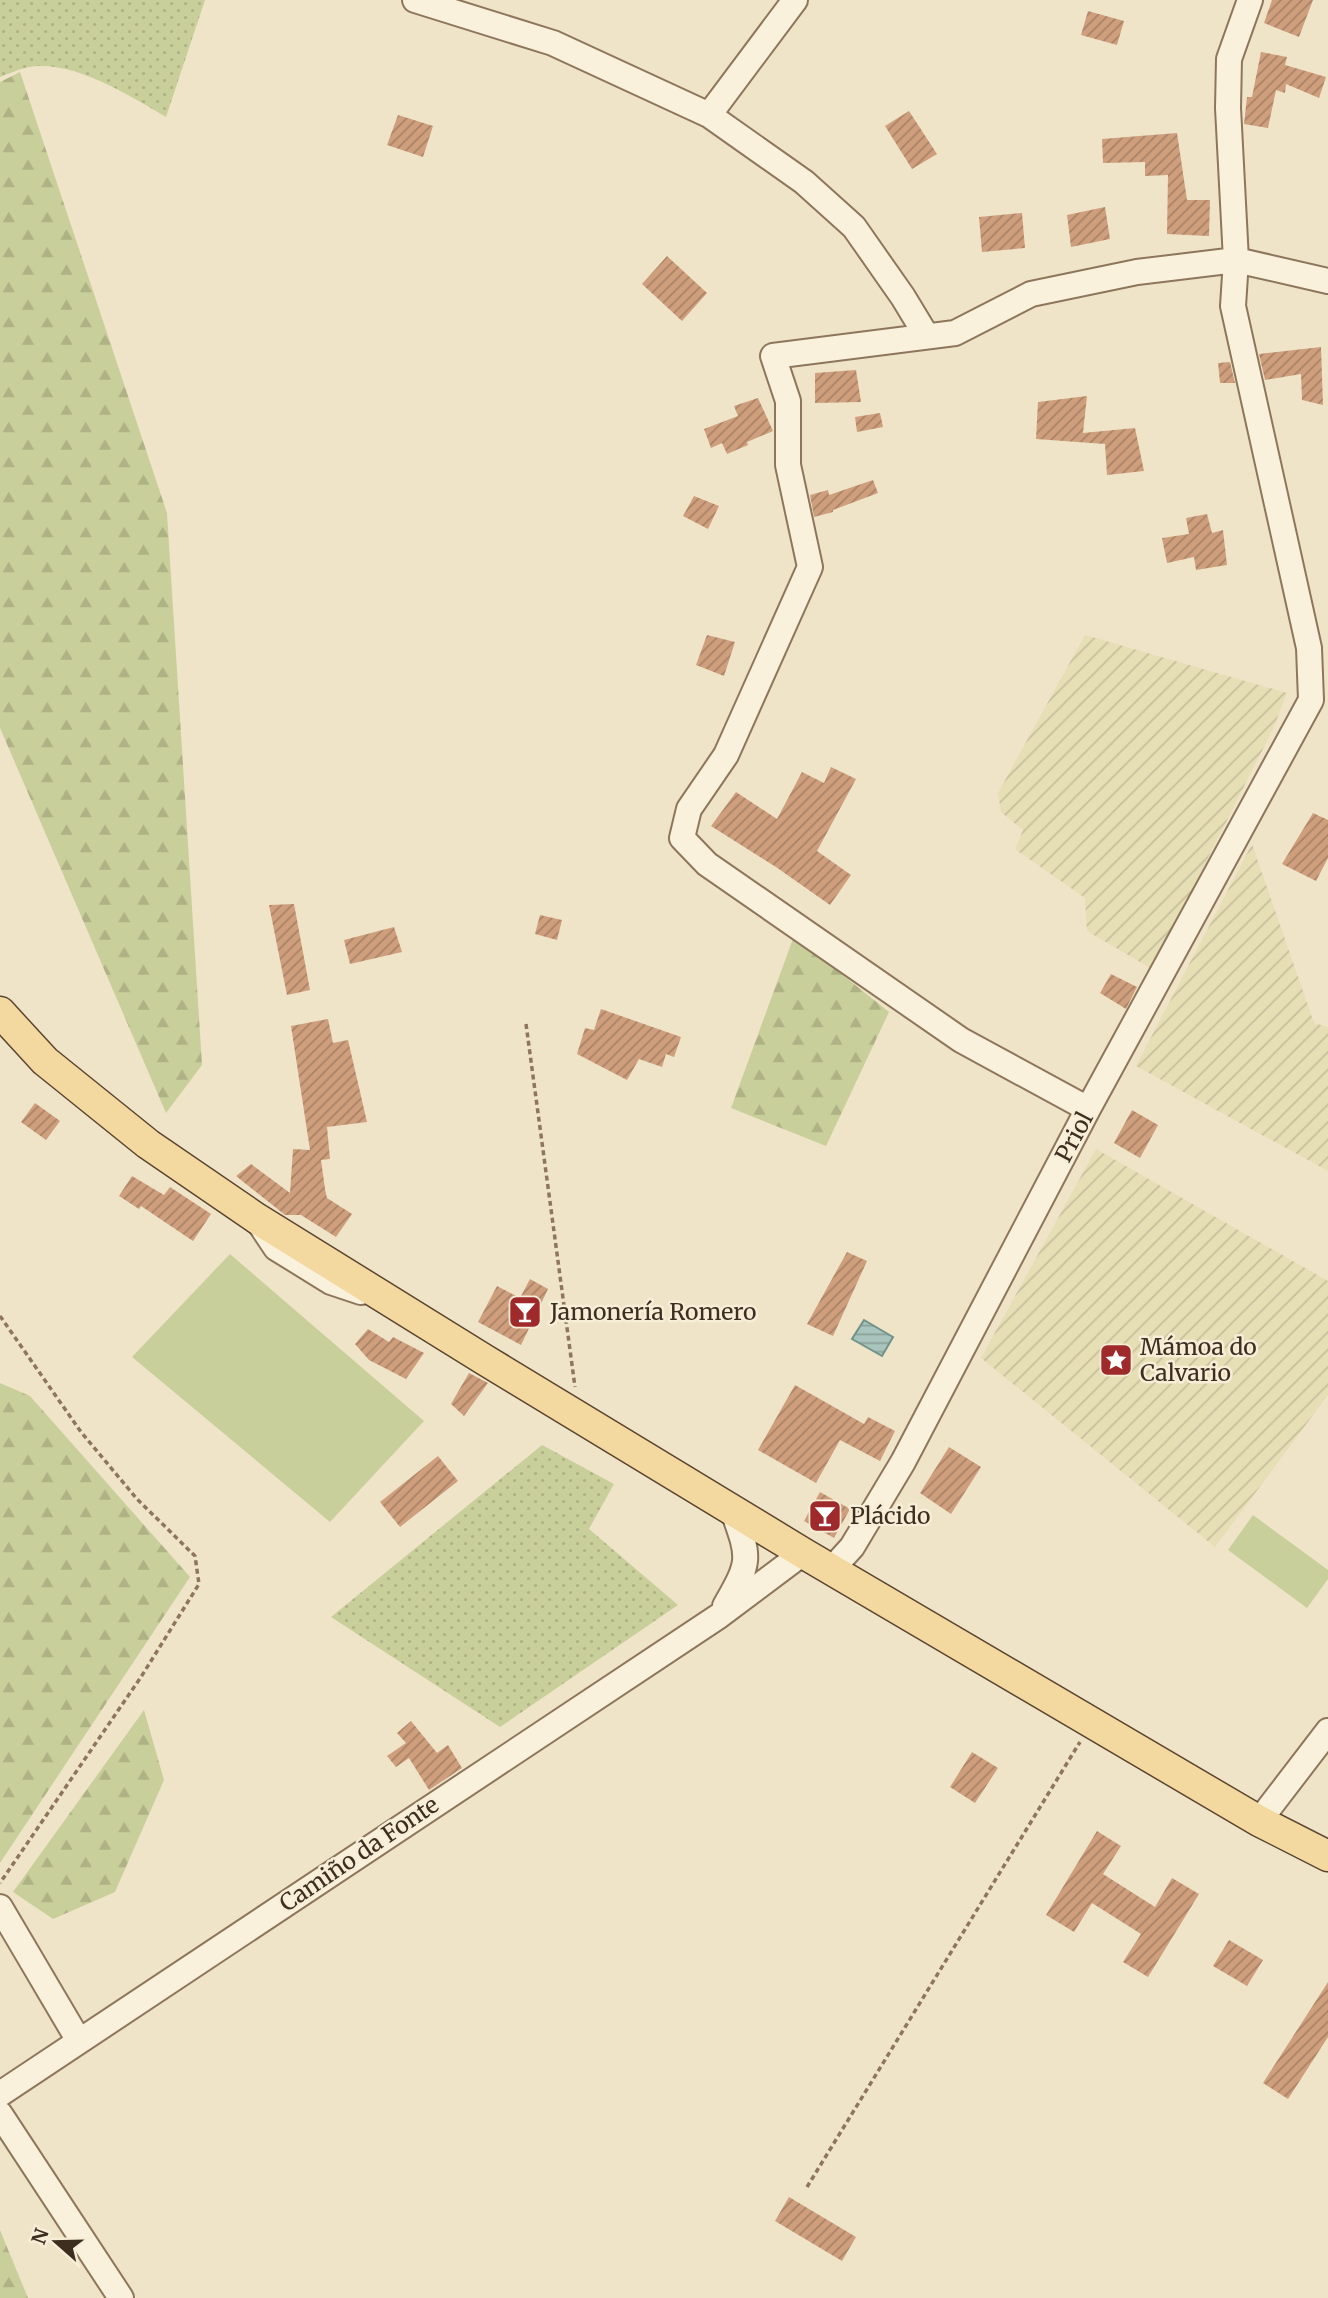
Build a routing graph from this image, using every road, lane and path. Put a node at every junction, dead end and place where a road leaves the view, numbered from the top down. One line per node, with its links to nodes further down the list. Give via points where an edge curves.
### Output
1 (415, 0): 4 (street, via 553,43)
2 (795, 0): 4 (street)
3 (1250, 0): 5 (street, via 1229,59)
4 (709, 115): 7 (street, via 804,182 854,227)
5 (1236, 260): 6 (street); 7 (street, via 1137,272 1031,295 955,333); 10 (street, Priol, via 1233,306 1309,648 1311,700)
6 (1328, 281)
7 (926, 335): 10 (street, via 773,356 788,401 788,465 810,567 726,755 690,809 682,838 707,863 961,1040)
8 (2, 1022): 12 (main road, via 148,1144 256,1217)
9 (526, 1024): 12 (path)
10 (1088, 1109): 15 (street, Priol, via 903,1462 852,1547)
11 (0, 1315): 22 (path, via 81,1432 136,1499 195,1556 199,1584)
12 (579, 1417): 13 (main road)
13 (733, 1511): 14 (main road); 16 (street, via 747,1552)
14 (793, 1547): 15 (main road); 16 (street, via 760,1552); 17 (street, Camiño da Fonte)
15 (831, 1570): 18 (main road)
16 (741, 1578): 17 (street)
17 (719, 1616): 24 (street, Camiño da Fonte)
18 (1092, 1723): 20 (main road); 27 (path)
19 (1328, 1731): 20 (street)
20 (1259, 1821): 21 (main road)
21 (1328, 1856)
22 (0, 1883)
23 (0, 1907): 24 (street)
24 (79, 2041): 25 (street, Camiño da Fonte)
25 (0, 2094)
26 (0, 2114): 28 (street)
27 (807, 2187)
28 (121, 2298)

